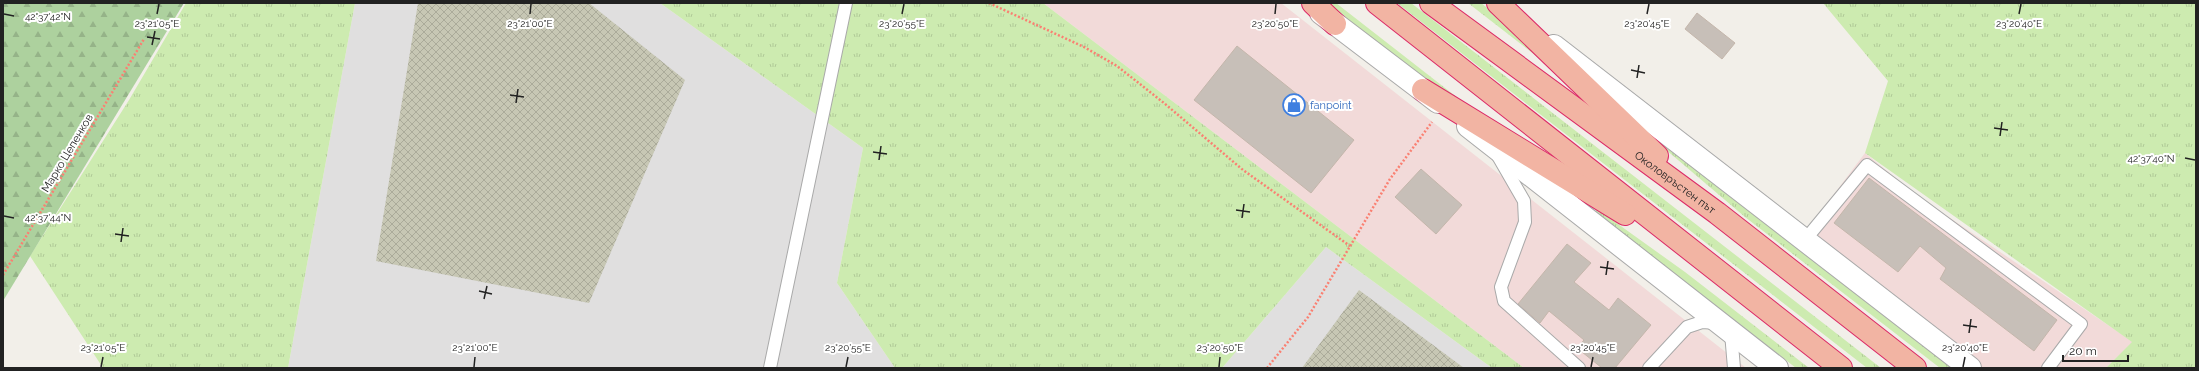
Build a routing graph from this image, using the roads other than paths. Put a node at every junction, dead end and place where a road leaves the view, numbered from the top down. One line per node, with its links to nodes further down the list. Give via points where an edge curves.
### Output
1 (846, 3): 14 (lane)
2 (1308, 3): 7 (street)
3 (1313, 3): 7 (highway)
4 (1377, 3): 12 (highway)
5 (1431, 3): 10 (highway, Околовръстен път)
6 (1498, 3): 10 (highway); 11 (street)
7 (1335, 24): 8 (street)
8 (1422, 90): 9 (street); 12 (highway)
9 (1492, 145): 13 (street); 15 (lane, via 1524,201 1525,222 1501,287 1504,301)
10 (1717, 213): 20 (highway, Околовръстен път)
11 (1805, 240): 21 (street); 22 (lane, via 1867,164 2081,324)
12 (1710, 266): 19 (highway)
13 (1726, 328): 16 (lane, via 1702,322 1687,327); 17 (lane); 18 (street)
14 (770, 368)
15 (1579, 368)
16 (1649, 368)
17 (1734, 368)
18 (1777, 368)
19 (1841, 368)
20 (1914, 368)
21 (1970, 368)
22 (2048, 368)

